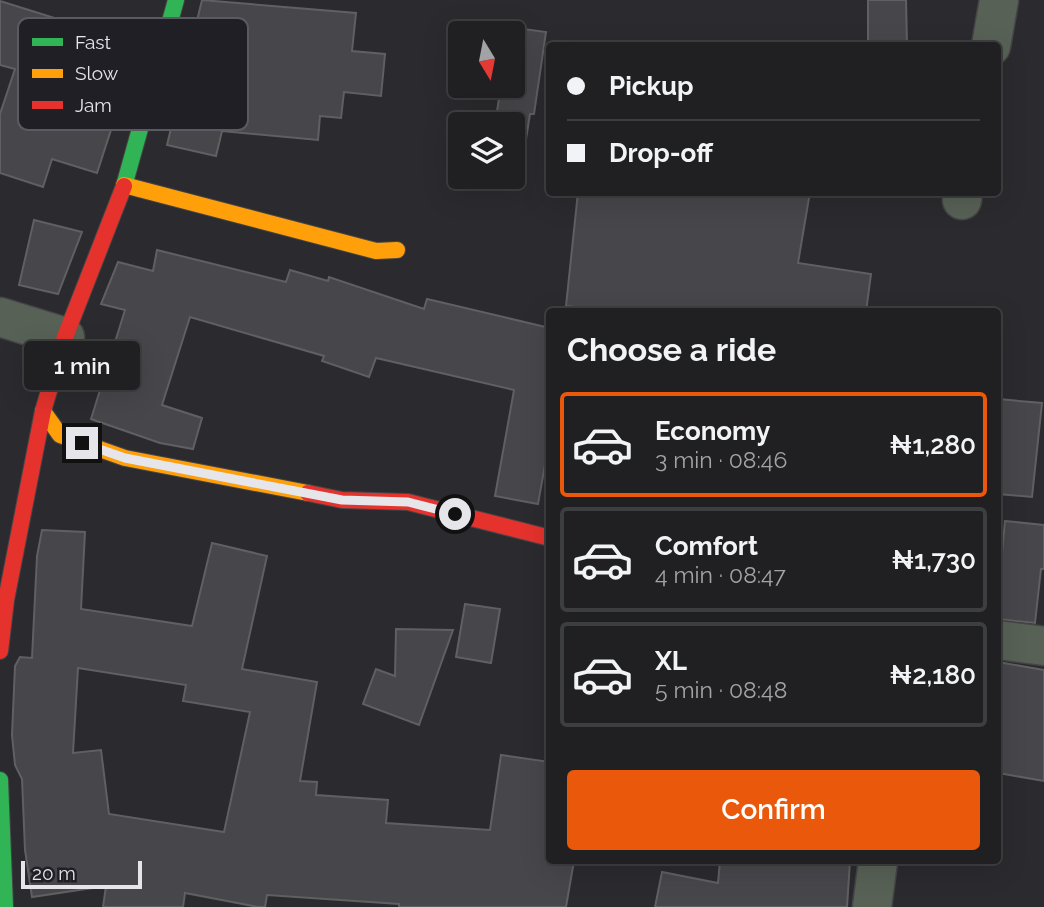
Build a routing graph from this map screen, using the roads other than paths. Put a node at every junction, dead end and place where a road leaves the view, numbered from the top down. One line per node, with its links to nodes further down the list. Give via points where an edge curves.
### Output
1 (176, 0): 3 (street)
2 (999, 0): 4 (street)
3 (171, 18)
4 (992, 42)
5 (139, 130): 6 (street)
6 (124, 185): 7 (street, via 376,251); 9 (street)
7 (397, 250)
8 (0, 317): 9 (street)
9 (65, 337): 10 (street)
10 (43, 411): 11 (street, via 60,435 125,458 342,500 408,502); 14 (street)
11 (546, 537)
12 (1001, 640): 13 (street)
13 (1044, 646)
14 (0, 650)
15 (0, 780): 17 (street)
16 (878, 864): 18 (street)
17 (5, 907)
18 (872, 907)

